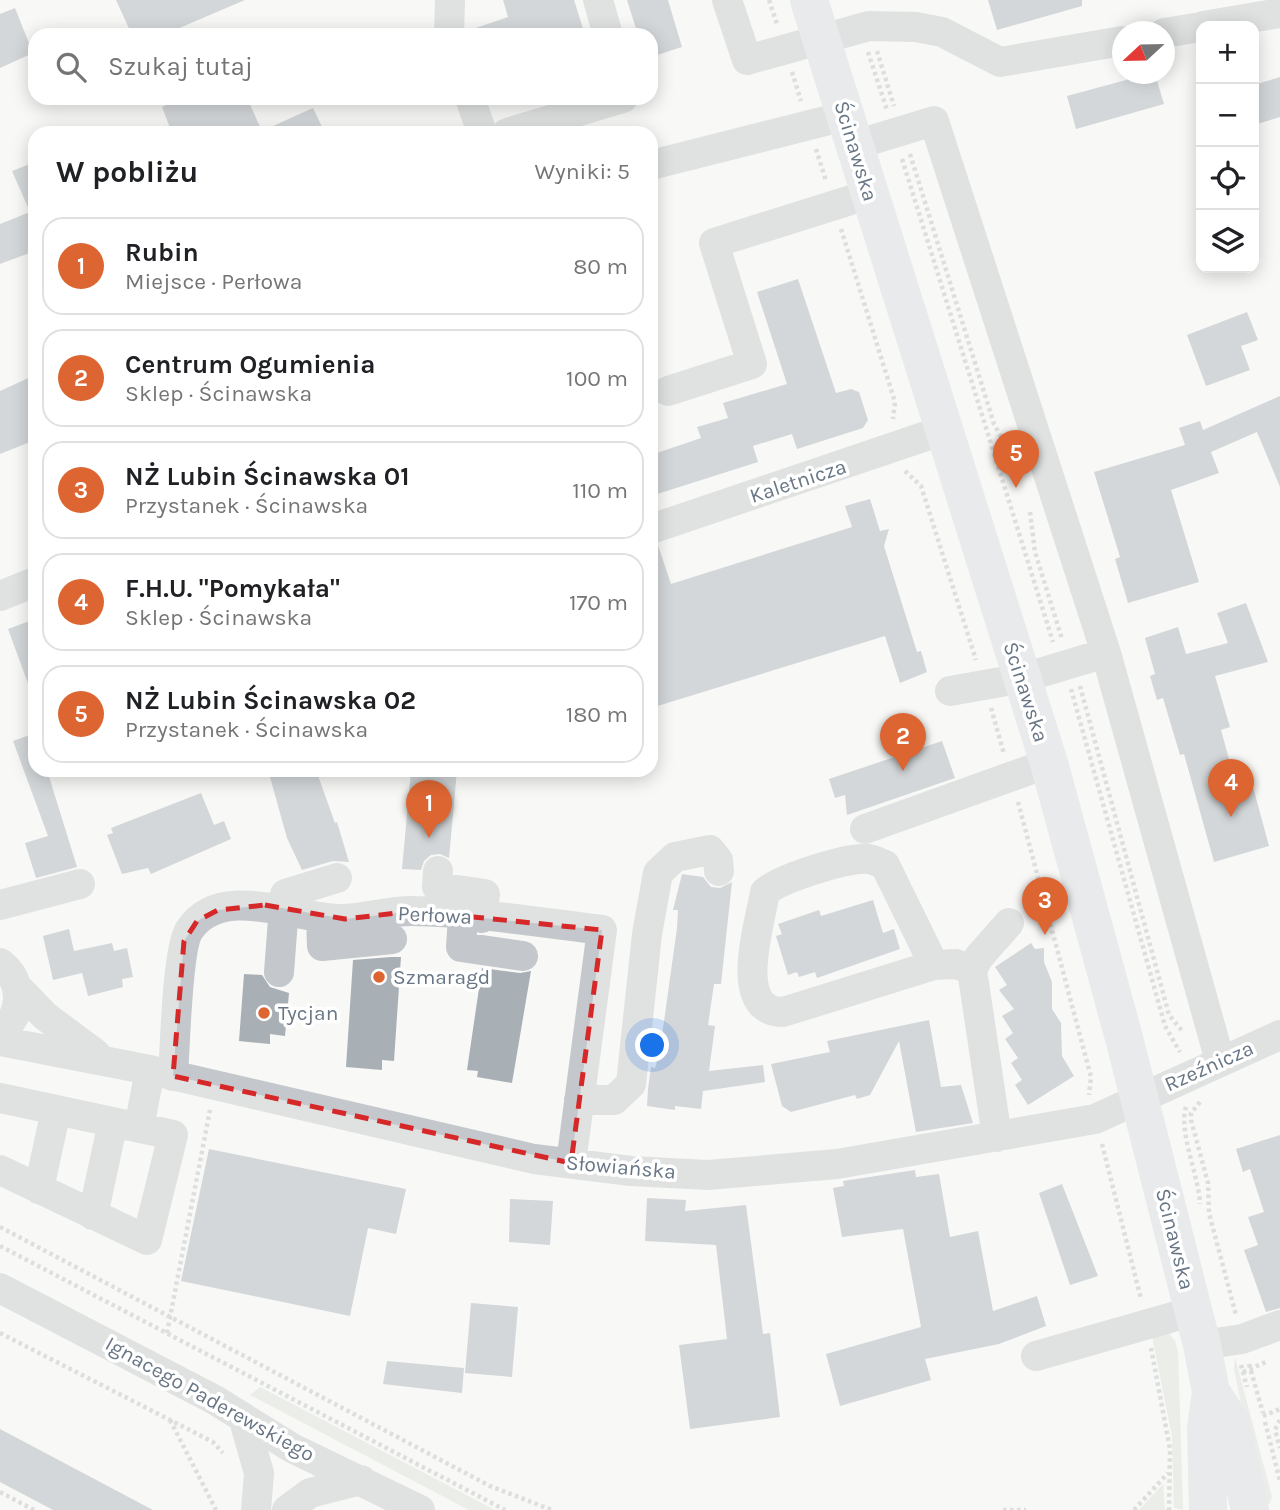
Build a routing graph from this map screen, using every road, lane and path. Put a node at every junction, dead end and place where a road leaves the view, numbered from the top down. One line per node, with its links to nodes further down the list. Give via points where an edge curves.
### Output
1 (450, 0): 9 (street)
2 (598, 0): 10 (street)
3 (727, 0): 12 (street, via 747,60)
4 (809, 0): 12 (main road, Ścinawska)
5 (1280, 13): 6 (street)
6 (1232, 21)
7 (869, 26): 12 (street); 13 (street, via 942,32 1000,62); 20 (path)
8 (1196, 27): 11 (street)
9 (449, 28)
10 (606, 28)
11 (1175, 31)
12 (822, 41): 19 (main road, Ścinawska)
13 (1112, 43)
14 (472, 105): 17 (street)
15 (600, 105): 18 (street)
16 (808, 125): 19 (street); 21 (street); 23 (path)
17 (480, 126)
18 (530, 126)
19 (850, 130): 20 (street); 22 (main road, Ścinawska)
20 (902, 131): 27 (path, via 994,424); 32 (street, via 934,121)
21 (658, 163)
22 (870, 194): 23 (street); 25 (main road, Ścinawska)
23 (833, 206): 24 (street, via 714,243 752,364); 26 (path, via 895,402 891,428)
24 (668, 391)
25 (944, 430): 26 (street, Kaletnicza); 34 (main road, Ścinawska)
26 (897, 448): 29 (street, Kaletnicza); 35 (path, via 905,471 921,486)
27 (1015, 466)
28 (1026, 501): 33 (path, via 1035,552)
29 (658, 527)
30 (28, 585): 31 (street)
31 (0, 596)
32 (1106, 653): 33 (street); 61 (street)
33 (1072, 663): 34 (street); 61 (path, via 1169,1015)
34 (1023, 678): 35 (street); 37 (main road, Ścinawska)
35 (984, 685): 36 (street); 38 (path)
36 (950, 691)
37 (1049, 763): 38 (street); 63 (main road, Ścinawska)
38 (1011, 776): 39 (street); 67 (path, via 1091,1077 1088,1093)
39 (865, 829)
40 (438, 870): 46 (street, via 437,887 485,894)
41 (719, 871): 50 (street, via 710,850 675,857 664,865 655,884)
42 (337, 878): 45 (street, via 285,894)
43 (80, 884): 44 (street)
44 (0, 905)
45 (285, 909): 47 (street, Perłowa); 56 (street); 62 (street, Perłowa, via 265,905 218,910 188,931)
46 (473, 917): 47 (street, Perłowa, via 400,911); 49 (street, Perłowa); 52 (street, via 461,947)
47 (321, 919): 51 (street, via 322,946)
48 (1009, 923): 55 (street)
49 (602, 930): 50 (street, Perłowa); 65 (street)
50 (647, 934): 65 (street, via 631,1084 614,1100)
51 (392, 939)
52 (523, 956)
53 (934, 965): 53 (street, via 771,1012 759,1005 751,984 765,891 777,882 856,860 871,859 885,865); 55 (street, via 956,964)
54 (5, 967): 57 (street, via 17,1012); 60 (street, via 45,1016)
55 (972, 970): 69 (street)
56 (279, 972)
57 (0, 1034)
58 (1280, 1035): 61 (street, Rzeźnicza)
59 (0, 1041): 60 (street, Słowiańska)
60 (105, 1061): 62 (street, Słowiańska)
61 (1209, 1066): 63 (street, Rzeźnicza); 81 (path, via 1204,1093 1191,1120 1208,1183 1209,1213)
62 (161, 1073): 68 (street, Perłowa); 70 (street, Słowiańska, via 425,1136)
63 (1139, 1097): 67 (street, Słowiańska); 79 (main road, Ścinawska)
64 (0, 1098): 66 (street)
65 (579, 1100): 70 (street)
66 (56, 1110): 68 (street); 72 (street)
67 (1095, 1119): 69 (street, Słowiańska); 77 (path)
68 (126, 1125): 73 (street, Perłowa); 73 (street, via 173,1135 147,1240)
69 (997, 1137): 70 (street, Słowiańska, via 836,1164 708,1175)
70 (571, 1163)
71 (0, 1170): 72 (street)
72 (39, 1189): 73 (street)
73 (93, 1214)
74 (0, 1227): 108 (path, via 491,1486)
75 (0, 1246): 107 (path)
76 (0, 1288): 89 (street, Ignacego Paderewskiego)
77 (1146, 1324): 79 (street); 82 (street); 98 (path, via 1168,1436)
78 (1280, 1325): 81 (street)
79 (1198, 1328): 81 (street); 86 (main road, Ścinawska)
80 (0, 1334): 90 (path)
81 (1242, 1339): 84 (path)
82 (1036, 1356)
83 (1270, 1360): 84 (path)
84 (1250, 1368): 85 (path); 88 (path)
85 (1243, 1372)
86 (1211, 1392): 113 (main road, Ścinawska, via 1206,1428); 114 (main road, Ścinawska, via 1230,1421)
87 (1280, 1409): 88 (path)
88 (1263, 1416): 93 (path)
89 (243, 1417): 95 (street, Ignacego Paderewskiego); 104 (street, via 259,1473)
90 (170, 1419): 97 (path, via 213,1442); 103 (path)
91 (1280, 1420): 92 (path, via 1275,1430)
92 (1278, 1438): 93 (path); 96 (path)
93 (1270, 1440): 94 (path); 100 (path)
94 (1262, 1442)
95 (292, 1448): 99 (street, Ignacego Paderewskiego); 104 (street, via 268,1476); 105 (street, via 295,1463)
96 (1280, 1448)
97 (228, 1463)
98 (1168, 1473): 111 (path); 112 (path)
99 (361, 1480): 105 (street, via 310,1493); 106 (street, Ignacego Paderewskiego)
100 (1280, 1481)
101 (0, 1492): 102 (path)
102 (34, 1510)
103 (216, 1510)
104 (256, 1510)
105 (286, 1510)
106 (420, 1510)
107 (505, 1510)
108 (552, 1510)
109 (1003, 1510): 110 (path)
110 (1026, 1510)
111 (1134, 1510)
112 (1168, 1510)
113 (1208, 1510)
114 (1250, 1510)

